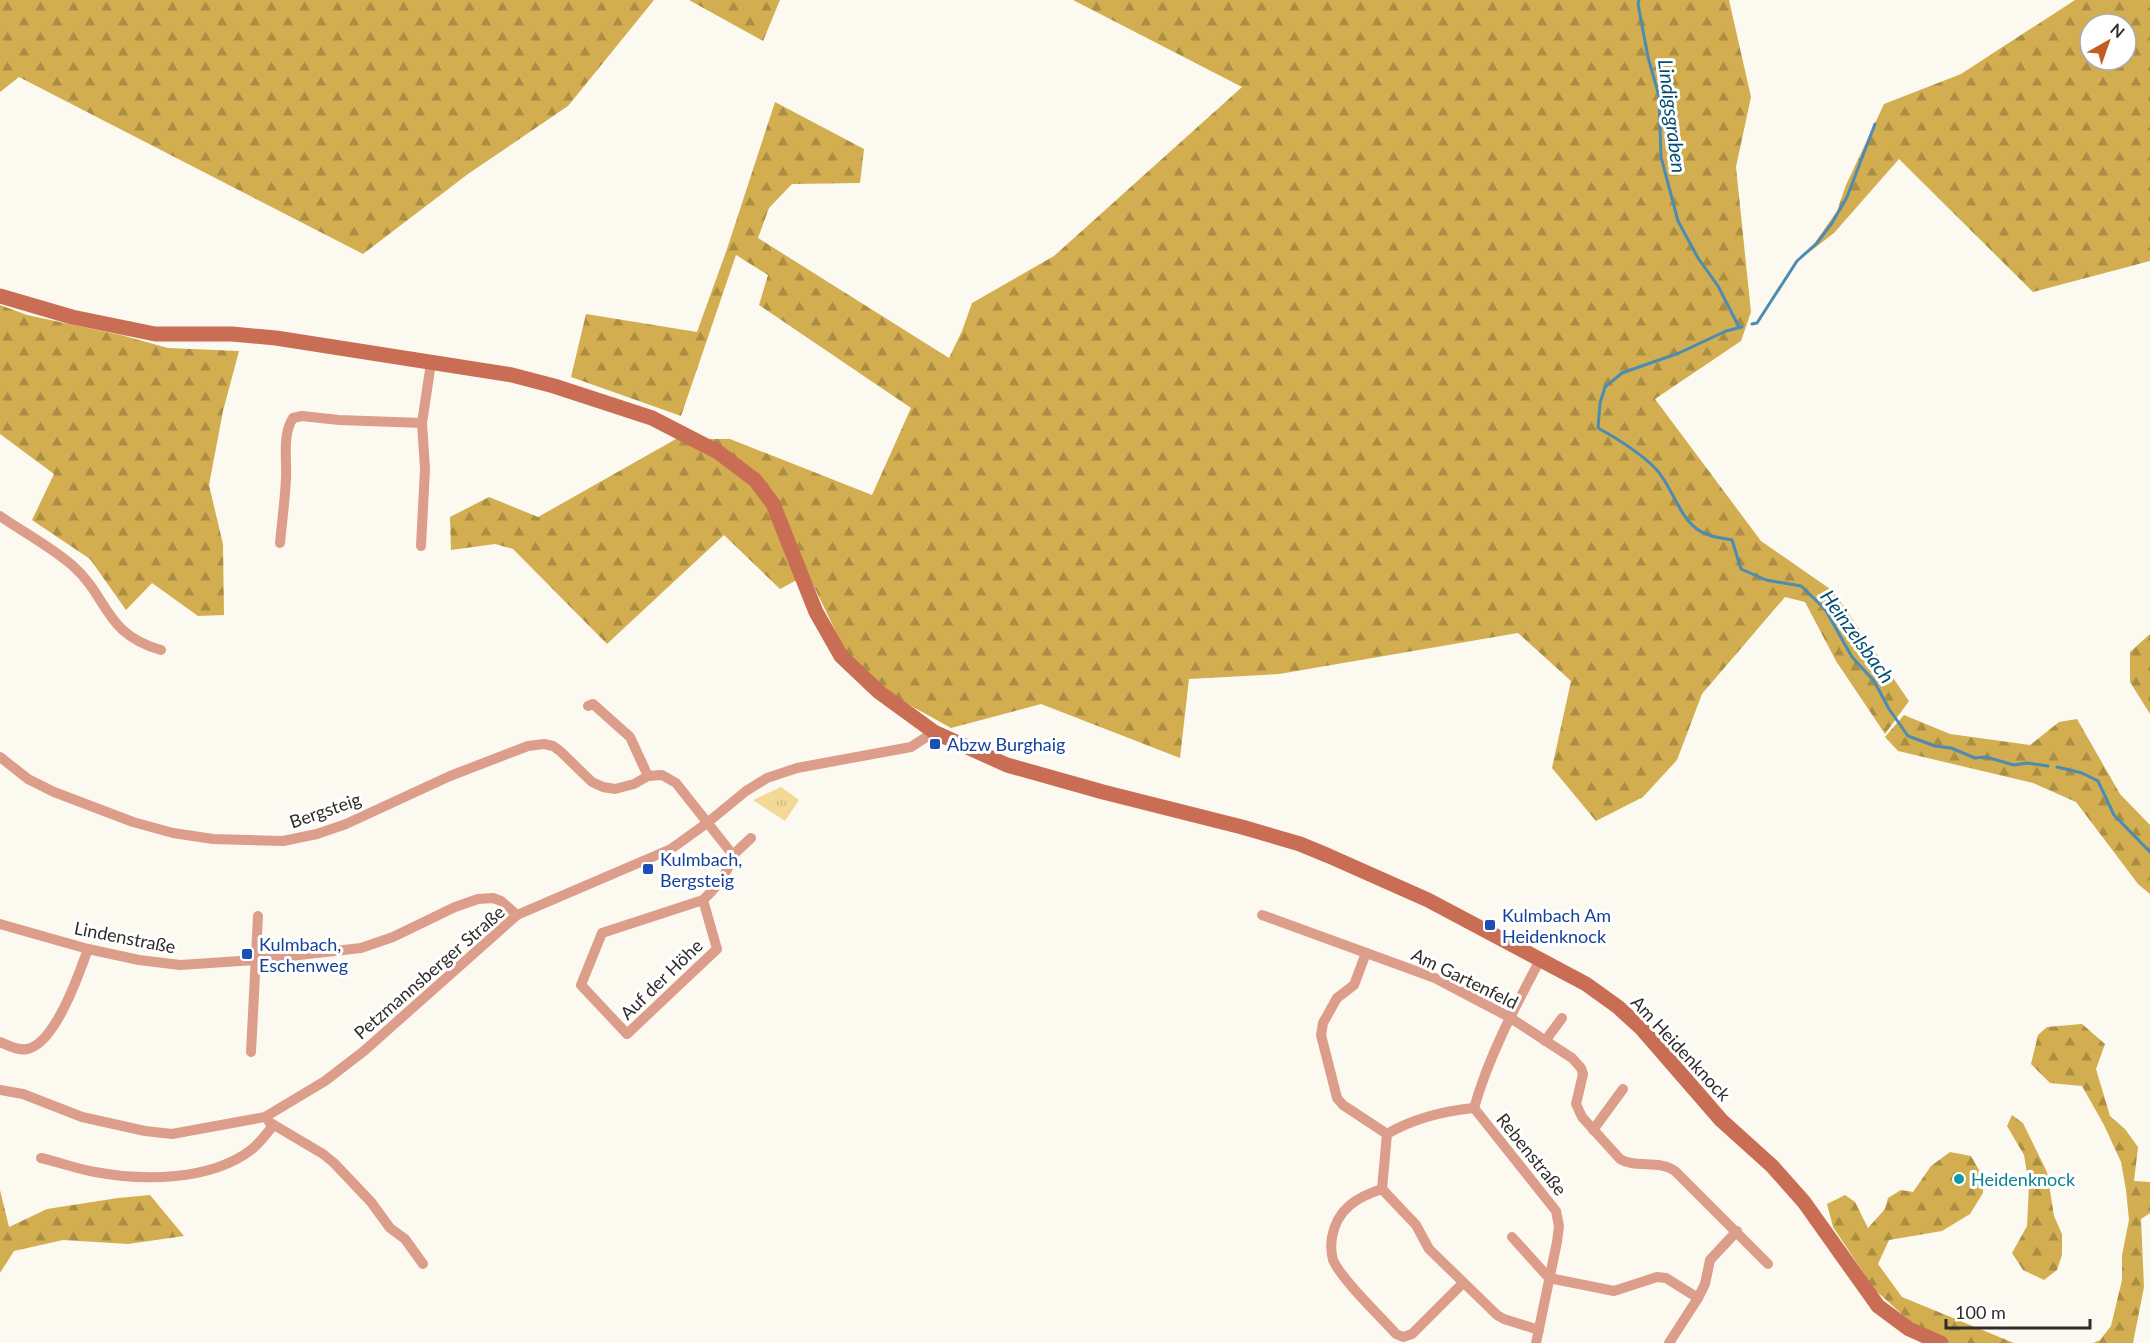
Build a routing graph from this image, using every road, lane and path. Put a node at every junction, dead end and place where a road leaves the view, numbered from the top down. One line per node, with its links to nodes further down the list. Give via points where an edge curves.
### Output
1 (0, 296): 2 (street, Am Heidenknock, via 72,318 155,334 276,338)
2 (430, 363): 3 (street); 11 (street, Am Heidenknock, via 512,375 554,386 652,418 718,452 755,480 773,504 816,612 841,656 879,692)
3 (422, 423): 5 (street, via 292,418 285,448); 6 (street, via 425,469)
4 (0, 516): 7 (street, via 73,566)
5 (280, 543)
6 (421, 546)
7 (116, 625): 8 (street); 9 (street, via 141,644)
8 (127, 645)
9 (161, 650)
10 (588, 706): 13 (street, via 594,704 630,737)
11 (934, 732): 14 (street, Petzmannsberger Straße, via 911,747 797,768 767,778); 24 (street, Am Heidenknock, via 1007,765 1300,844 1428,900)
12 (0, 758): 13 (street, Bergsteig, via 54,792 133,822 173,833 258,841 283,841 346,824 450,776 528,746 553,746 592,782 603,787 615,789)
13 (648, 776): 14 (street, via 662,775 676,783)
14 (707, 823): 16 (street); 18 (street, Petzmannsberger Straße, via 671,849)
15 (751, 838): 16 (street)
16 (734, 855): 17 (street)
17 (703, 900): 17 (street, Auf der Höhe, via 602,933 581,985 627,1034 717,949)
18 (517, 915): 25 (street, Lindenstraße, via 501,901 478,899 361,948); 34 (street, Petzmannsberger Straße, via 364,1052)
19 (1262, 915): 23 (street, Am Gartenfeld)
20 (258, 916): 25 (street)
21 (0, 924): 22 (street, Lindenstraße)
22 (88, 949): 25 (street, Lindenstraße, via 180,965); 29 (street, via 76,982 45,1039 26,1050)
23 (1366, 953): 26 (street, Am Gartenfeld, via 1435,978); 36 (street, via 1354,985 1333,1004 1321,1035 1337,1098)
24 (1541, 958): 26 (street, Rebenstraße); 49 (street, Am Heidenknock, via 1602,995 1642,1029 1721,1120 1772,1166 1804,1202 1878,1306 1909,1329)
25 (255, 960): 30 (street)
26 (1509, 1017): 28 (street, Am Gartenfeld); 33 (street, Rebenstraße)
27 (1562, 1018): 28 (street)
28 (1545, 1041): 35 (street, Am Gartenfeld, via 1581,1068 1576,1104)
29 (0, 1042)
30 (251, 1052)
31 (1623, 1089): 35 (street)
32 (0, 1090): 34 (street, Petzmannsberger Straße, via 23,1094 82,1117 145,1131 172,1134)
33 (1474, 1108): 36 (street, via 1443,1112); 43 (street, Rebenstraße, via 1556,1211 1559,1226)
34 (269, 1122): 37 (street, via 259,1143 237,1159 194,1173 160,1178 94,1172); 41 (street, via 334,1163 390,1228 405,1239)
35 (1593, 1130): 39 (street, Am Gartenfeld, via 1626,1163 1662,1165 1675,1171)
36 (1387, 1134): 38 (street)
37 (41, 1158)
38 (1382, 1189): 44 (street, via 1416,1225 1429,1249); 44 (street, via 1350,1204 1338,1220 1331,1251 1340,1272 1403,1337 1412,1334)
39 (1737, 1231): 42 (street, Am Gartenfeld); 45 (street, via 1710,1260)
40 (1512, 1237): 43 (street)
41 (423, 1264)
42 (1768, 1264)
43 (1549, 1278): 45 (street, via 1614,1291 1657,1277 1666,1278); 46 (street, Rebenstraße)
44 (1463, 1283): 46 (street, via 1504,1319)
45 (1698, 1298): 48 (street)
46 (1539, 1330): 47 (street, Rebenstraße)
47 (1536, 1343)
48 (1669, 1343)
49 (1941, 1343)

